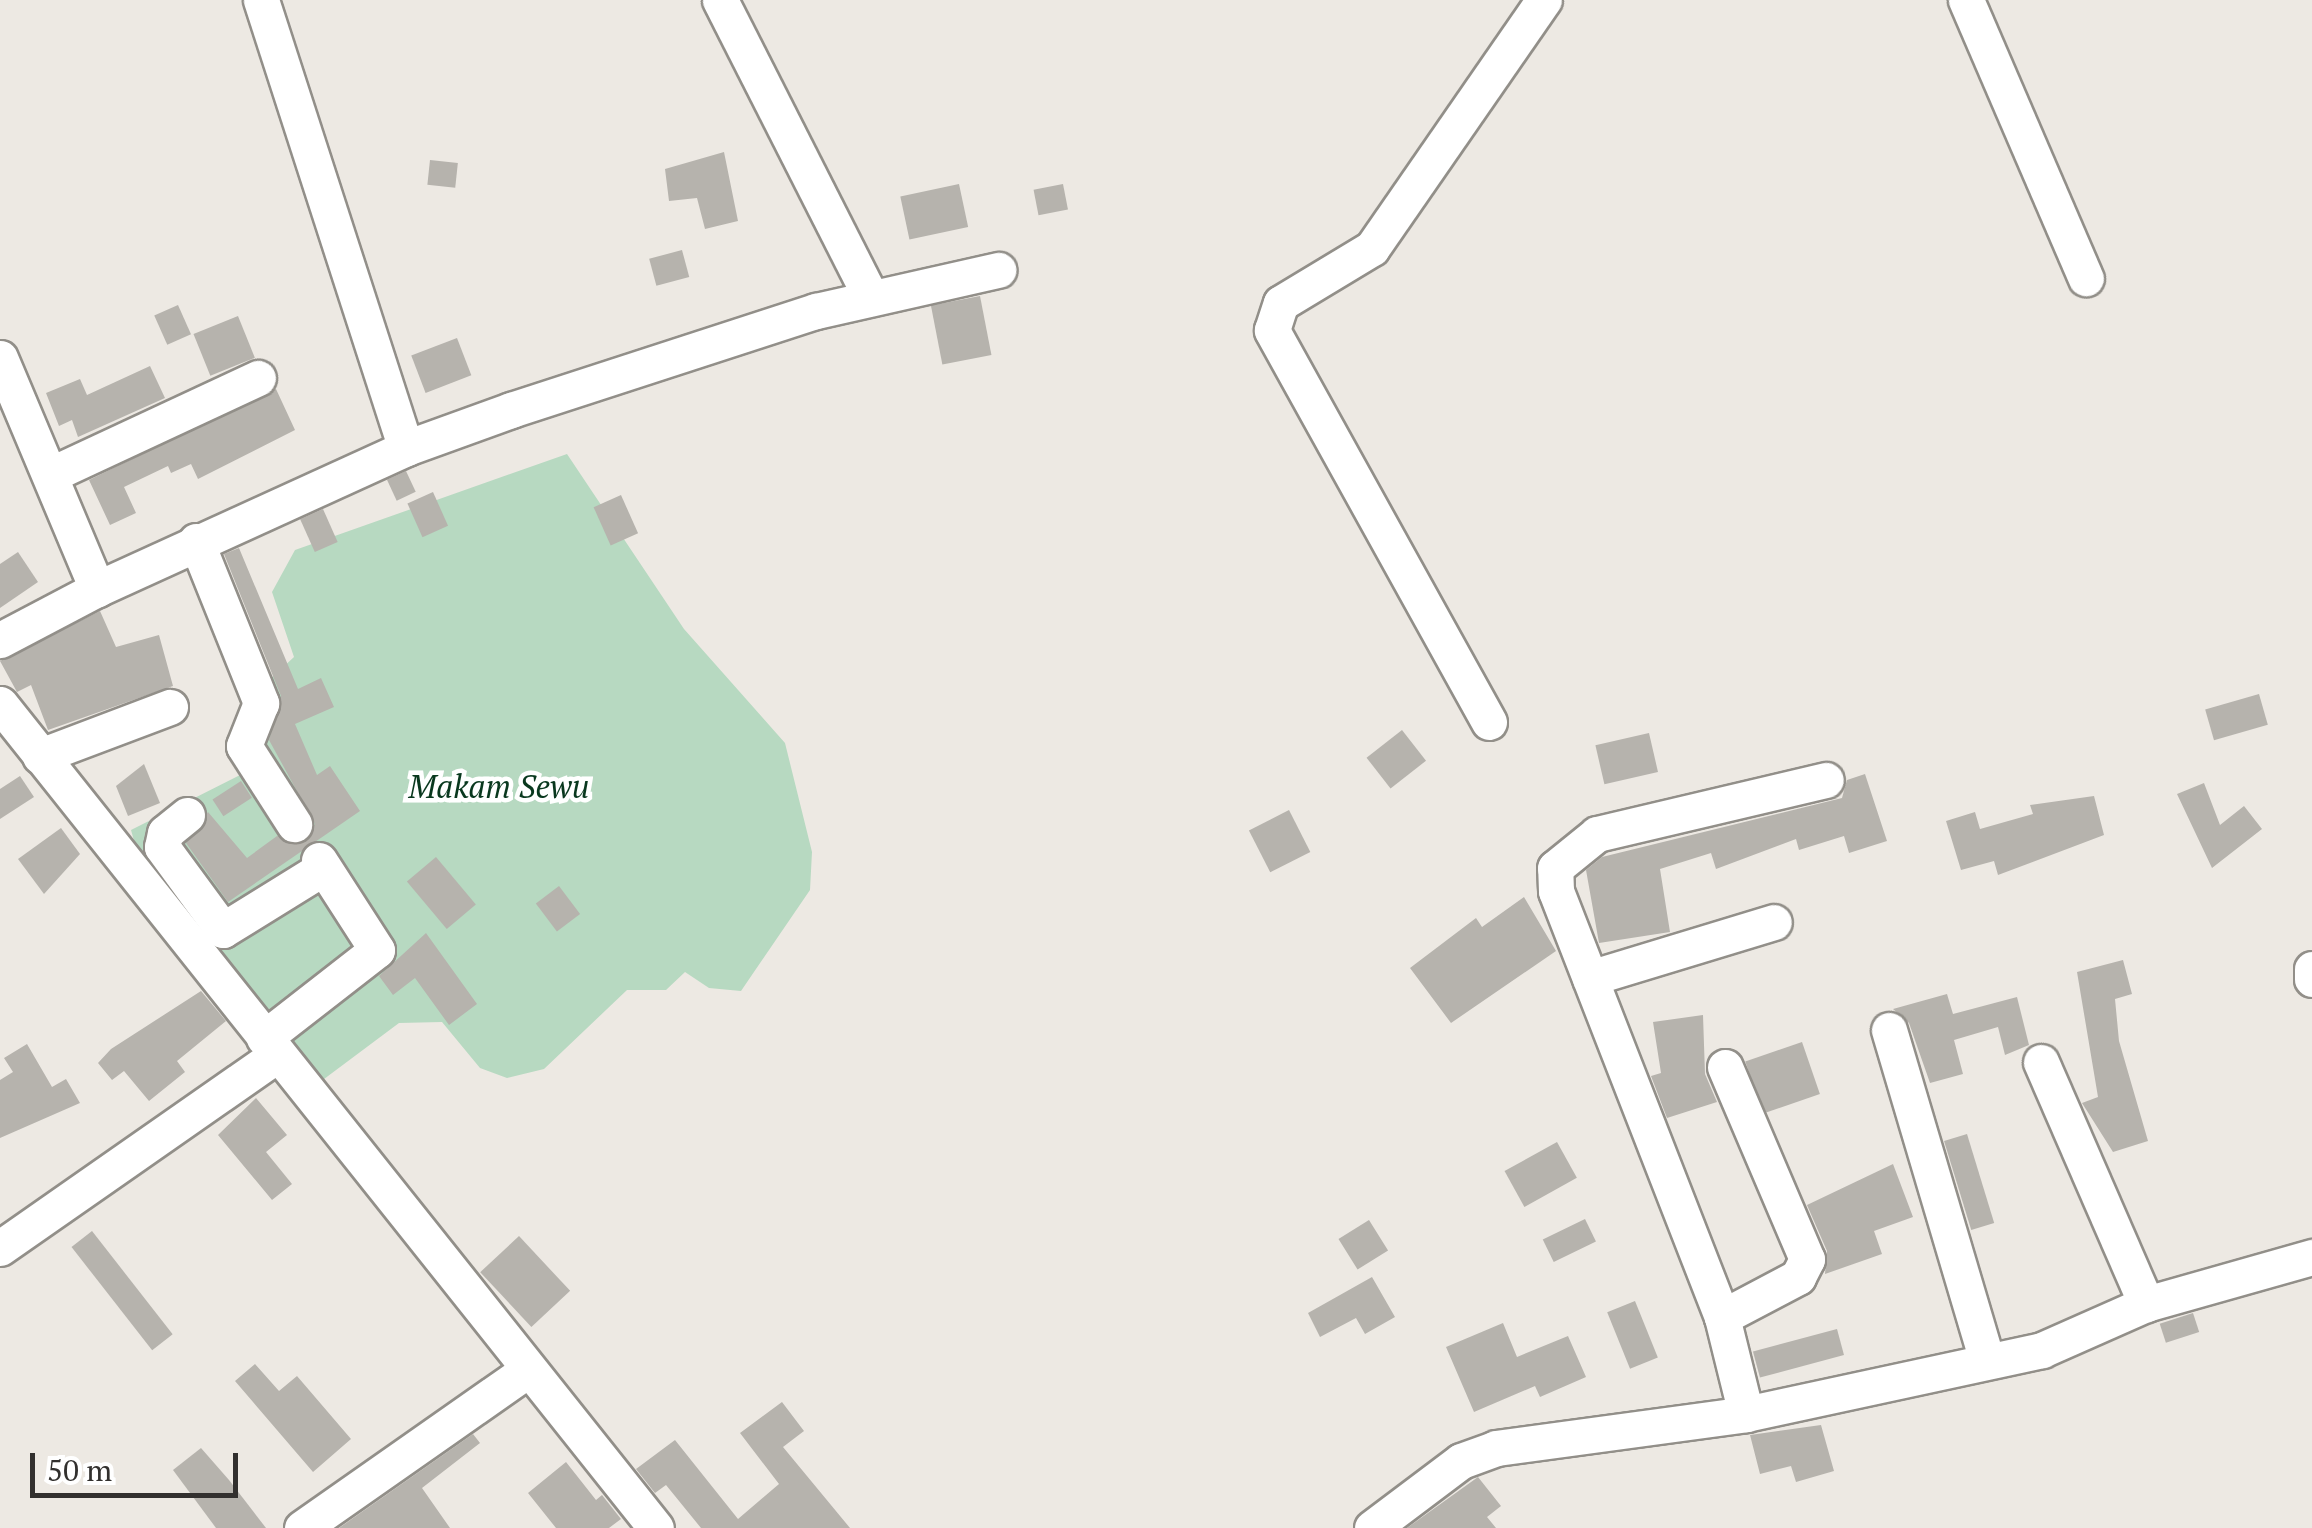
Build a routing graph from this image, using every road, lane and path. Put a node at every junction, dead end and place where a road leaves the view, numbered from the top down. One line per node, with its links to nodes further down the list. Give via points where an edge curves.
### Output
1 (261, 0): 10 (street)
2 (720, 0): 7 (street)
3 (1544, 0): 17 (street, via 1372,248 1282,303 1272,330)
4 (1966, 0): 6 (street)
5 (998, 270): 7 (street)
6 (2086, 278)
7 (871, 298): 10 (street)
8 (0, 358): 11 (street)
9 (258, 378): 11 (street)
10 (406, 448): 12 (street)
11 (54, 473): 13 (street)
12 (196, 541): 13 (street); 21 (street, via 262,704 244,746)
13 (97, 589): 14 (street)
14 (0, 640)
15 (0, 704): 18 (street)
16 (170, 706): 18 (street)
17 (1489, 722)
18 (40, 756): 22 (street)
19 (1826, 780): 25 (street, via 1570,848 1555,868 1556,891)
20 (188, 816): 22 (street, via 161,842)
21 (294, 824)
22 (193, 922): 28 (street); 28 (street, via 227,929 321,864 377,950)
23 (1774, 922): 25 (street)
24 (2312, 969): 26 (street)
25 (1590, 978): 34 (street)
26 (2312, 979)
27 (1889, 1030): 35 (street)
28 (271, 1047): 31 (street); 36 (street)
29 (2041, 1062): 33 (street)
30 (1725, 1066): 34 (street, via 1807,1259 1798,1277)
31 (0, 1248)
32 (2312, 1257): 33 (street)
33 (2146, 1304): 35 (street, via 2042,1350)
34 (1722, 1317): 37 (street)
35 (1987, 1360): 37 (street)
36 (525, 1372): 38 (street); 39 (street)
37 (1746, 1414): 40 (street, via 1496,1448 1460,1461)
38 (302, 1528)
39 (656, 1528)
40 (1372, 1528)

